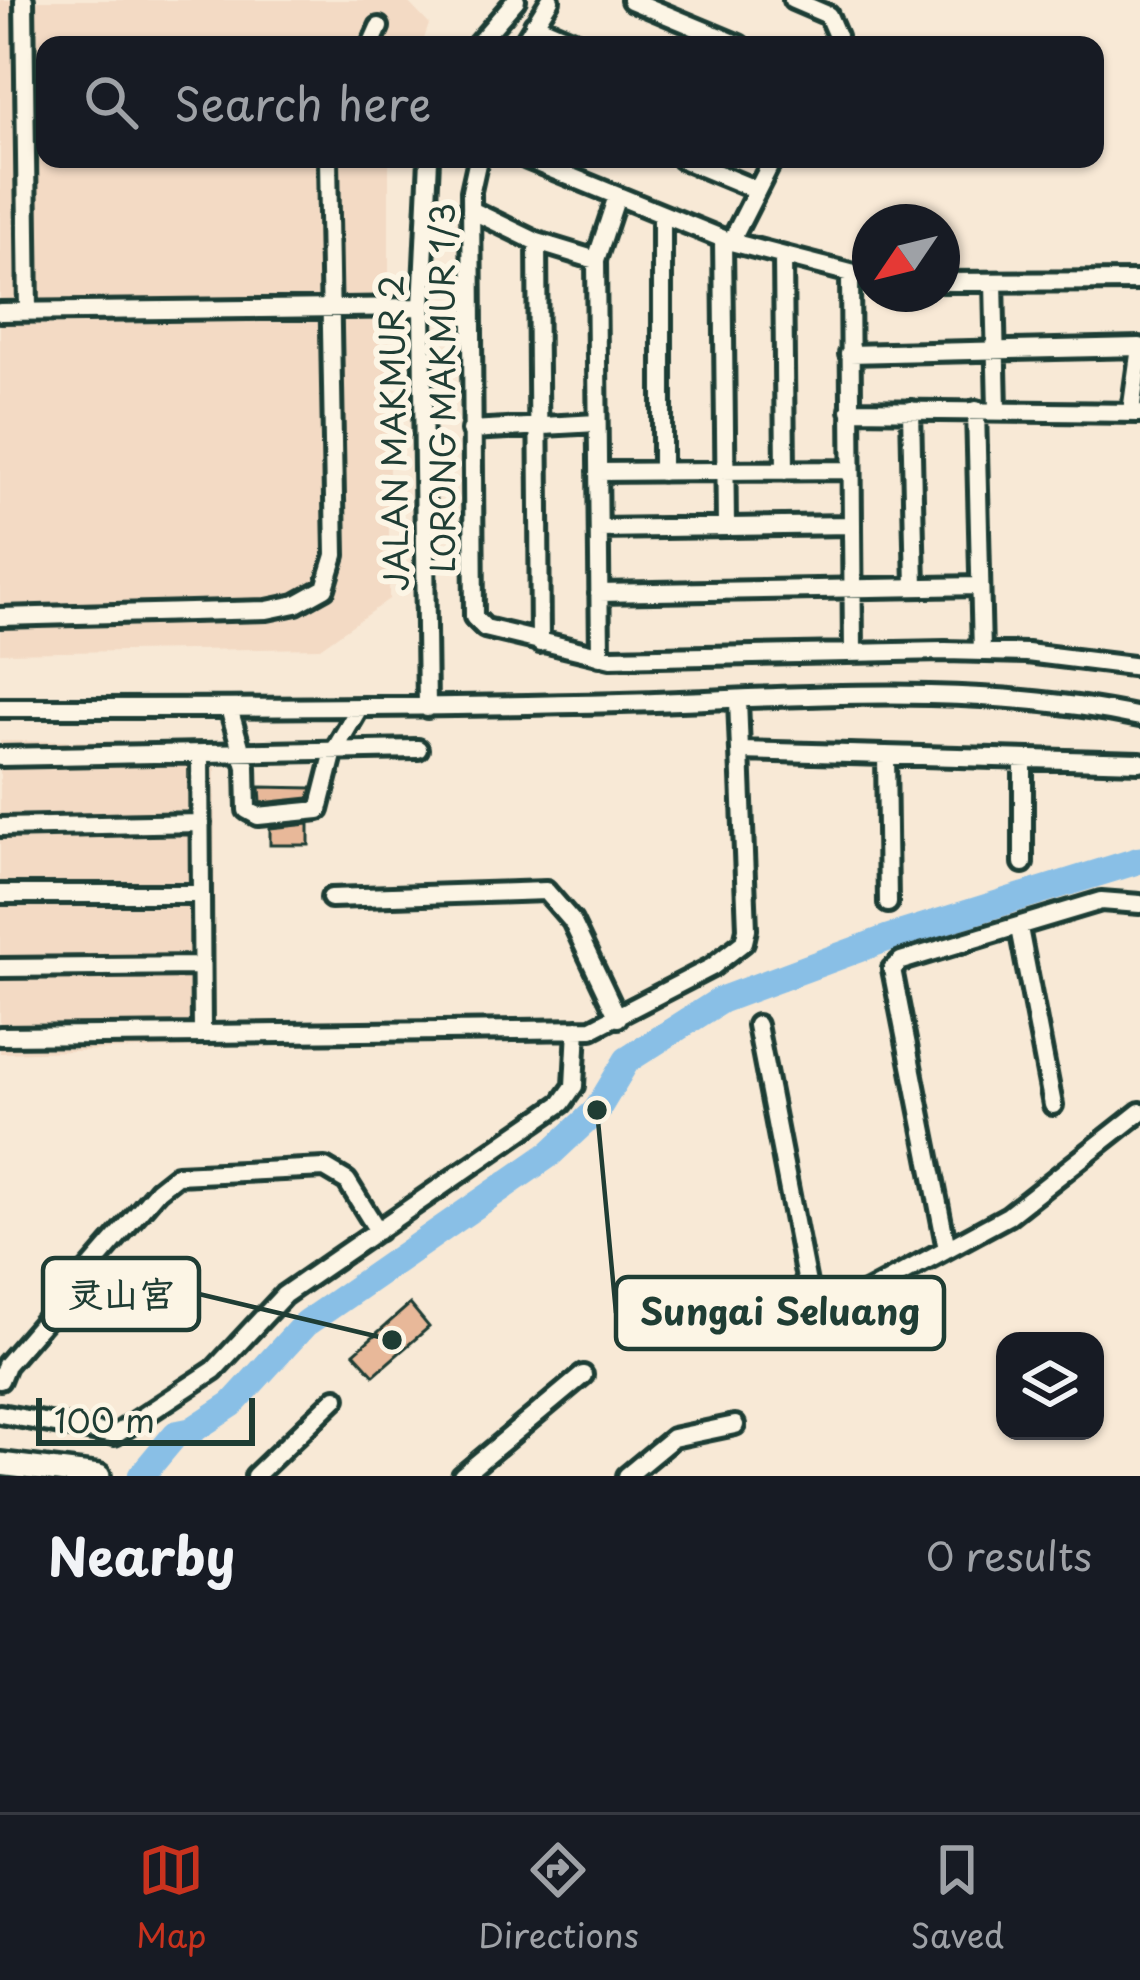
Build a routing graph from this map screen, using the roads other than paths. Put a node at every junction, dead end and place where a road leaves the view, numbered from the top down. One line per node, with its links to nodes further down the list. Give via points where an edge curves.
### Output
1 (24, 0): 34 (street)
2 (516, 0): 9 (street)
3 (550, 0): 6 (street)
4 (631, 0): 12 (street)
5 (793, 0): 13 (street, via 829,15)
6 (533, 24): 10 (street); 11 (street)
7 (379, 27): 8 (street)
8 (375, 36)
9 (485, 36)
10 (527, 36)
11 (562, 36)
12 (717, 36)
13 (837, 36)
14 (328, 168): 33 (street)
15 (429, 168): 32 (street, JALAN MAKMUR 2)
16 (477, 168): 22 (street, LORONG MAKMUR 1/3)
17 (549, 168): 21 (street)
18 (704, 168): 20 (street)
19 (769, 168): 20 (street)
20 (758, 190): 24 (street)
21 (616, 196): 23 (street); 27 (street)
22 (471, 211): 25 (street); 46 (street, LORONG MAKMUR 1/3)
23 (662, 214): 24 (street); 51 (street)
24 (727, 241): 26 (street); 48 (street)
25 (537, 242): 27 (street); 45 (street)
26 (783, 256): 28 (street); 49 (street)
27 (596, 260): 44 (street)
28 (850, 275): 38 (street)
29 (1140, 281): 31 (street)
30 (960, 282): 31 (street)
31 (994, 282): 37 (street)
32 (422, 307): 33 (street); 69 (street, JALAN MAKMUR 2)
33 (329, 309): 34 (street); 59 (street, via 335,555 325,589 267,610)
34 (28, 311): 35 (street)
35 (0, 312)
36 (1140, 346): 37 (street); 43 (street)
37 (996, 349): 38 (street); 42 (street)
38 (849, 354): 39 (street)
39 (850, 410): 40 (street); 47 (street)
40 (911, 410): 41 (street); 56 (street)
41 (976, 410): 42 (street); 55 (street)
42 (997, 410): 43 (street)
43 (1135, 412)
44 (598, 423): 45 (street); 50 (street)
45 (537, 425): 46 (street); 60 (street)
46 (471, 430): 60 (street, LORONG MAKMUR 1/3, via 474,617 485,628)
47 (850, 470): 49 (street); 52 (street)
48 (726, 471): 49 (street); 51 (street); 53 (street)
49 (785, 471)
50 (598, 472): 51 (street); 54 (street)
51 (662, 472)
52 (851, 525): 53 (street); 57 (street)
53 (726, 527): 54 (street)
54 (598, 529): 58 (street)
55 (980, 586): 56 (street); 62 (street)
56 (915, 587): 57 (street)
57 (852, 588): 58 (street); 61 (street)
58 (599, 593): 63 (street)
59 (0, 617)
60 (540, 643): 63 (street)
61 (853, 652): 62 (street); 63 (street)
62 (982, 652): 64 (street)
63 (600, 656)
64 (1140, 667)
65 (739, 700): 69 (street); 70 (street, via 942,694 1061,700); 73 (street)
66 (0, 708): 67 (street)
67 (229, 708): 68 (street); 75 (street)
68 (359, 708): 69 (street); 72 (street)
69 (427, 708)
70 (1140, 717)
71 (418, 748): 72 (street)
72 (334, 751): 75 (street); 75 (street, via 319,810 258,816 248,810)
73 (742, 752): 76 (street); 91 (street, via 745,942)
74 (200, 754): 75 (street); 77 (street); 80 (street)
75 (240, 754)
76 (886, 755): 78 (street); 86 (street)
77 (0, 757)
78 (1023, 759): 79 (street); 82 (street)
79 (1140, 763)
80 (201, 823): 81 (street); 84 (street)
81 (0, 827)
82 (1023, 863)
83 (0, 894): 84 (street)
84 (201, 894): 89 (street)
85 (331, 898): 91 (street, via 546,891 572,921)
86 (888, 903)
87 (1140, 904): 88 (street, via 1101,901)
88 (1019, 928): 96 (street); 99 (street, via 892,969)
89 (202, 966): 90 (street); 94 (street)
90 (0, 968)
91 (618, 1018): 93 (street)
92 (757, 1025): 99 (street, via 818,1308 832,1311)
93 (578, 1029): 94 (street); 98 (street, via 574,1086 562,1103)
94 (202, 1034): 95 (street)
95 (0, 1036)
96 (1053, 1105)
97 (1140, 1112): 99 (street, via 1028,1203)
98 (378, 1231): 101 (street, via 346,1181 325,1168 178,1175); 103 (street, via 284,1295 194,1386 115,1435)
99 (947, 1249)
100 (583, 1375): 108 (street)
101 (0, 1380)
102 (337, 1398): 107 (street)
103 (0, 1414)
104 (735, 1425): 109 (street, via 673,1438)
105 (0, 1464): 106 (main road)
106 (99, 1476)
107 (255, 1476)
108 (462, 1476)
109 (627, 1476)

